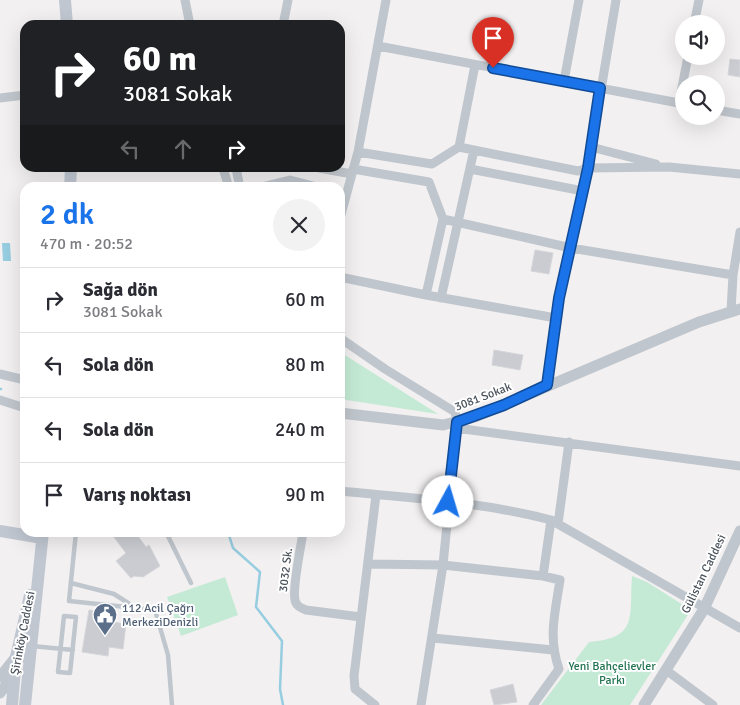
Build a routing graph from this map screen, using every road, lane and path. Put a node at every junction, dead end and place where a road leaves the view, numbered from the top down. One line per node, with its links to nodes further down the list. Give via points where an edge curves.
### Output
1 (65, 0): 9 (main road)
2 (185, 0): 10 (street)
3 (288, 0): 11 (street)
4 (386, 0): 12 (street)
5 (579, 0): 14 (street)
6 (616, 0): 15 (street)
7 (698, 0): 8 (street)
8 (696, 15)
9 (67, 20)
10 (189, 20)
11 (284, 20)
12 (378, 46): 13 (street); 24 (street)
13 (475, 65): 14 (street); 21 (street)
14 (564, 81): 15 (street)
15 (600, 88): 18 (street); 22 (street)
16 (20, 96): 17 (street)
17 (0, 98)
18 (675, 102)
19 (725, 112): 20 (street)
20 (740, 114)
21 (459, 147): 23 (street); 25 (street)
22 (591, 147): 26 (street); 27 (street)
23 (474, 150): 27 (street, via 578,171); 28 (street)
24 (358, 152): 25 (street); 30 (street)
25 (432, 164): 34 (street)
26 (669, 167): 27 (street); 31 (street)
27 (588, 168): 36 (street)
28 (470, 169): 36 (street); 38 (street)
29 (345, 171): 30 (street)
30 (352, 172): 34 (street); 35 (street)
31 (740, 174)
32 (282, 182): 33 (street)
33 (298, 182)
34 (429, 182): 37 (street)
35 (345, 188)
36 (583, 191): 40 (street)
37 (443, 219): 38 (street); 43 (street)
38 (457, 221): 40 (street); 44 (street)
39 (740, 232): 41 (street)
40 (571, 248): 41 (street); 46 (street)
41 (733, 275): 45 (street)
42 (345, 278): 43 (street)
43 (426, 295): 44 (street)
44 (441, 298): 46 (street)
45 (735, 310): 50 (street, 3081 Sokak)
46 (556, 318): 50 (street)
47 (345, 341): 54 (street, via 455,412)
48 (0, 374): 49 (street)
49 (20, 379)
50 (547, 385): 54 (street, 3081 Sokak)
51 (0, 400): 52 (street)
52 (20, 406)
53 (345, 414): 54 (street, 3081 Sokak)
54 (456, 425): 55 (street); 59 (street)
55 (568, 442): 56 (street); 60 (street)
56 (740, 466)
57 (345, 492): 58 (street)
58 (376, 495): 59 (street); 69 (street)
59 (448, 502): 60 (street); 70 (street)
60 (555, 522): 71 (street); 75 (street)
61 (0, 531): 62 (main road)
62 (20, 533)
63 (42, 537): 68 (main road, Şirinköy Caddesi)
64 (76, 537): 72 (lane)
65 (168, 537): 73 (lane)
66 (302, 537): 76 (street, 3032 Sk., via 295,589 298,607)
67 (739, 537): 75 (street, Gülistan Caddesi)
68 (39, 561): 82 (main road, Şirinköy Caddesi); 83 (main road, Şirinköy Caddesi)
69 (369, 564): 70 (street); 76 (street)
70 (443, 565): 71 (street); 78 (street)
71 (543, 576): 81 (street, via 560,580)
72 (71, 583): 74 (lane, via 114,594); 74 (lane, via 69,601)
73 (191, 583)
74 (136, 608): 91 (lane, via 155,610 168,655)
75 (704, 609): 77 (street); 84 (street, Gülistan Caddesi)
76 (361, 617): 92 (street, via 355,689)
77 (740, 628)
78 (433, 638): 81 (street); 93 (street)
79 (60, 649): 80 (lane); 80 (lane, via 58,672 70,673); 80 (lane, via 64,616 76,617); 82 (lane)
80 (72, 650)
81 (553, 650): 94 (street, via 559,669)
82 (31, 652): 83 (street); 86 (main road, Şirinköy Caddesi)
83 (16, 657): 85 (main road, Şirinköy Caddesi); 87 (street)
84 (666, 670): 95 (street, Gülistan Caddesi); 96 (street)
85 (16, 671): 86 (street); 88 (street); 89 (main road, Şirinköy Caddesi)
86 (29, 671): 90 (main road, Şirinköy Caddesi)
87 (0, 677)
88 (0, 693)
89 (12, 705)
90 (25, 705)
91 (172, 705)
92 (375, 705)
93 (421, 705)
94 (533, 705)
95 (644, 705)
96 (713, 705)

